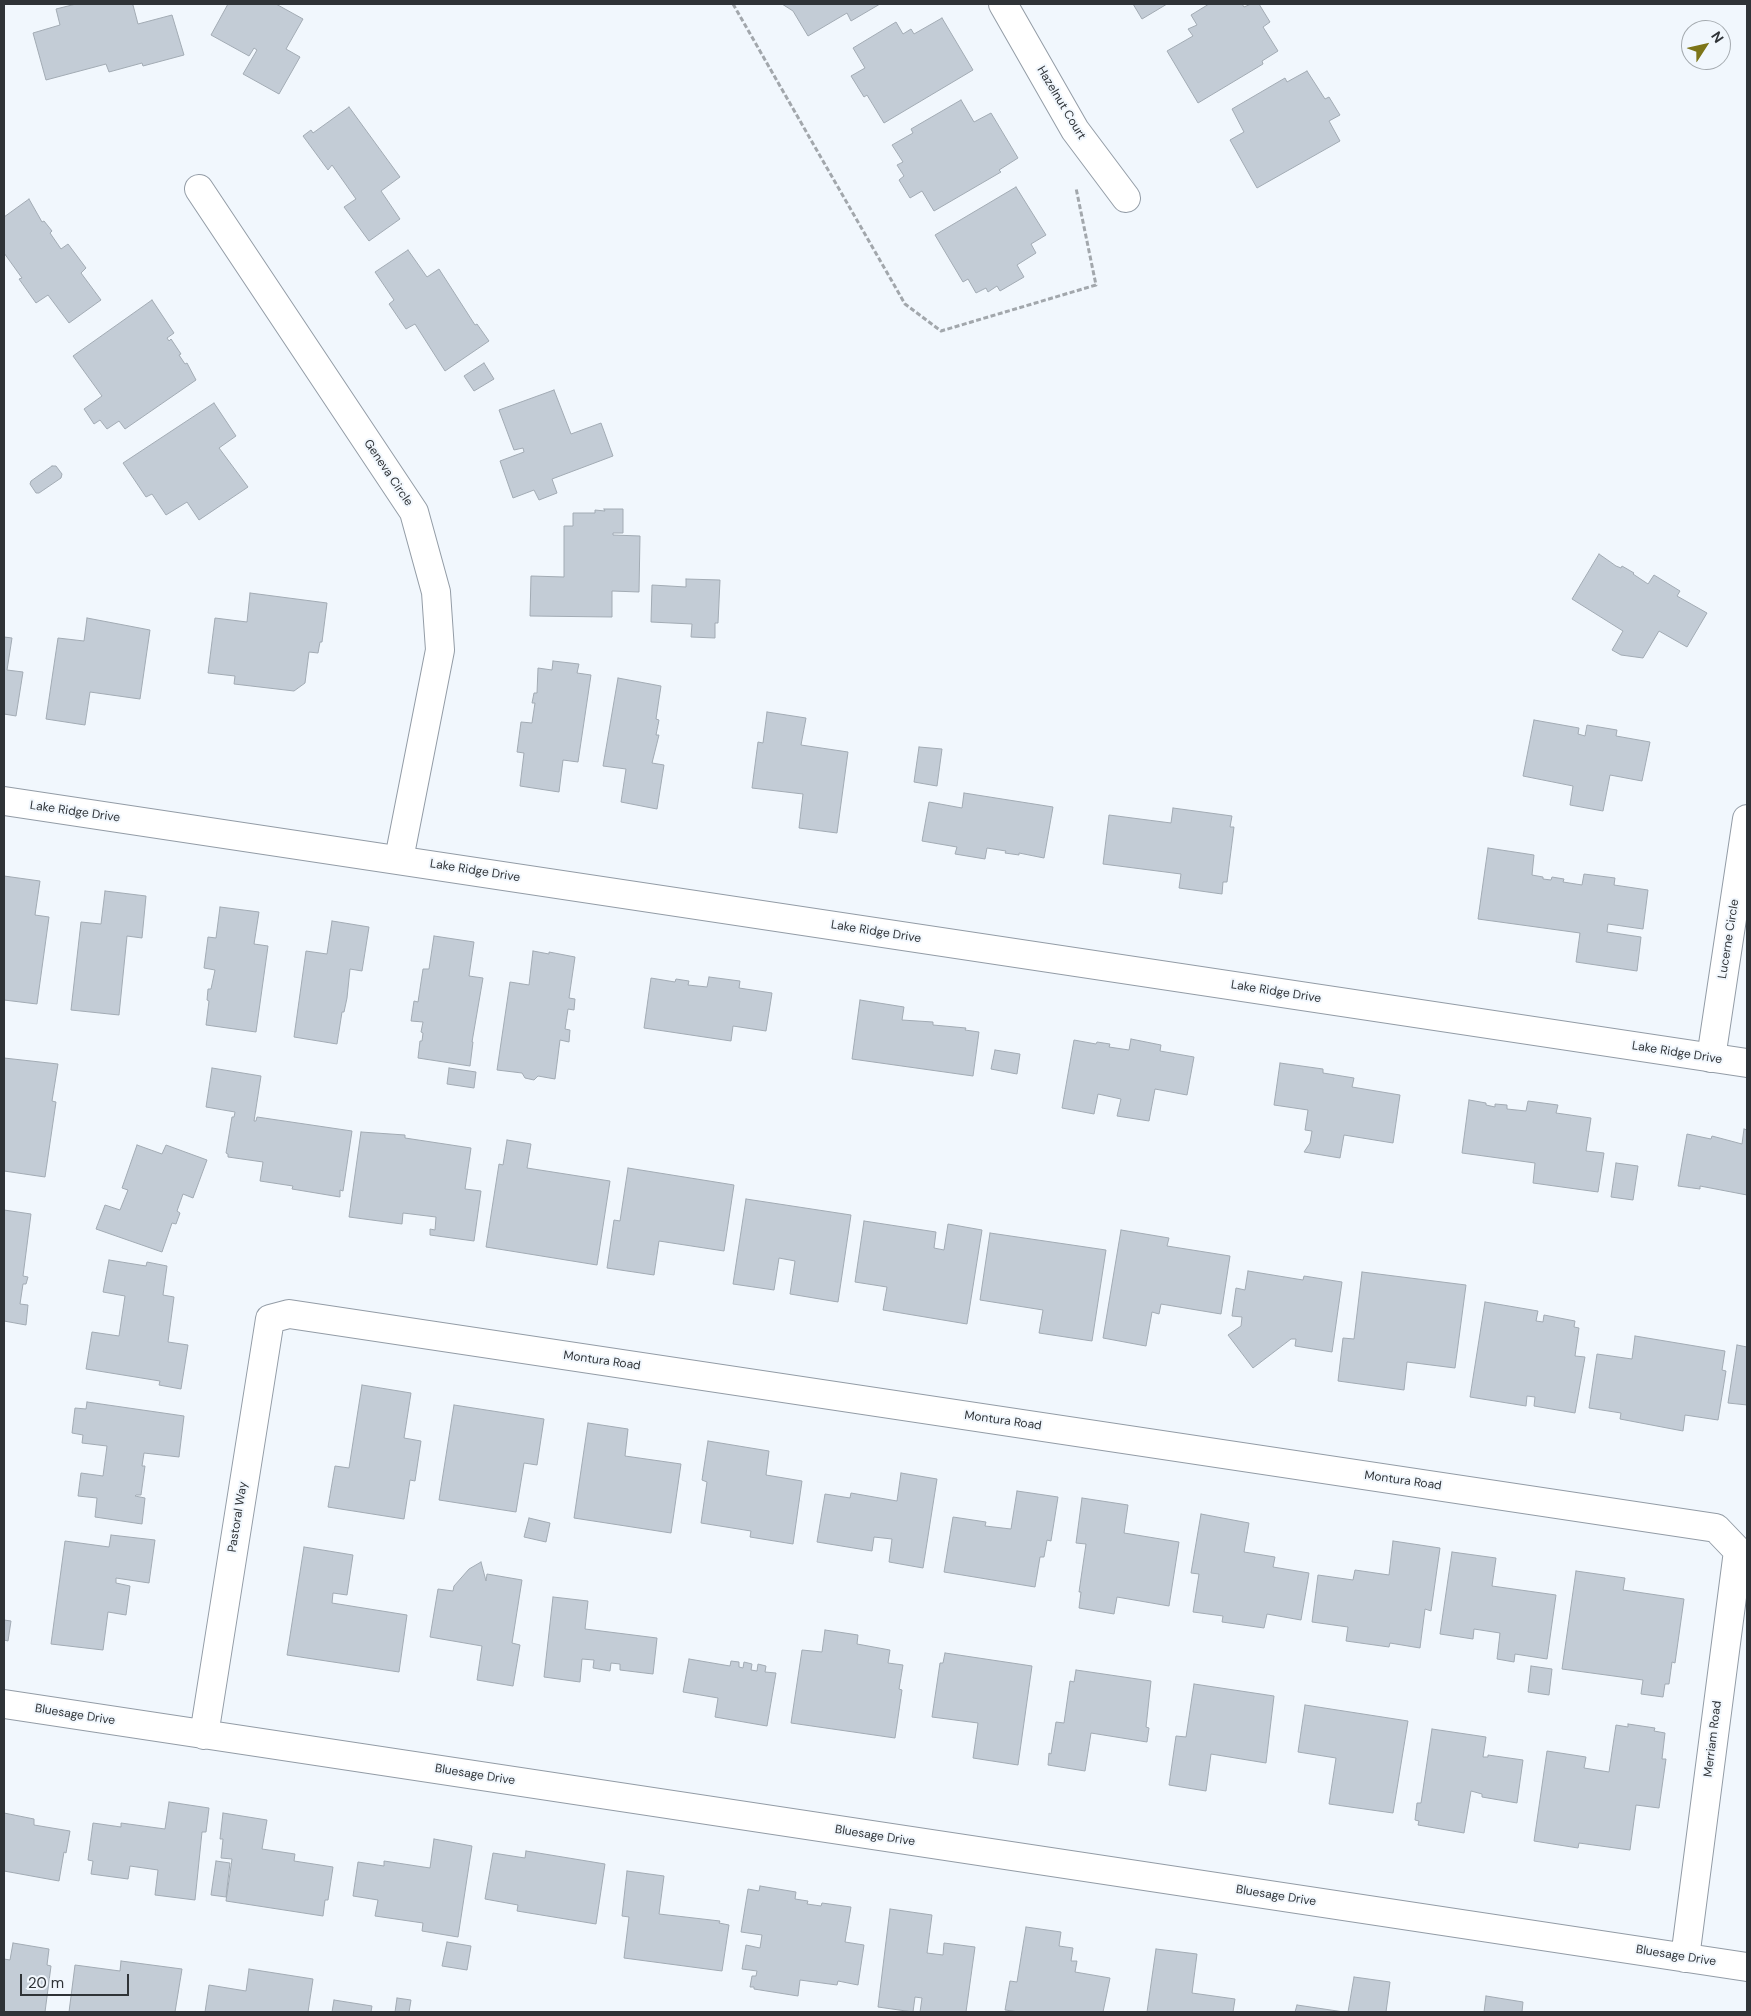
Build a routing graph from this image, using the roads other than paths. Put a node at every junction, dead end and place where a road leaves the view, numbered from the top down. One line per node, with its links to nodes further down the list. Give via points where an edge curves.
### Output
1 (1003, 4): 3 (street, Hazelnut Court, via 1075,130)
2 (199, 189): 6 (street, Geneva Circle, via 414,512 436,592 440,650)
3 (1126, 198)
4 (4, 801): 6 (street, Lake Ridge Drive)
5 (1747, 820): 7 (street, Lucerne Circle)
6 (398, 859): 7 (street, Lake Ridge Drive)
7 (1711, 1058): 8 (street, Lake Ridge Drive)
8 (1747, 1063)
9 (289, 1314): 10 (street, Montura Road); 12 (street, Pastoral Way, via 270,1319)
10 (1716, 1528): 13 (street, Merriam Road, via 1738,1551)
11 (4, 1704): 12 (street, Bluesage Drive)
12 (204, 1735): 13 (street, Bluesage Drive)
13 (1685, 1958): 14 (street, Bluesage Drive)
14 (1747, 1967)

